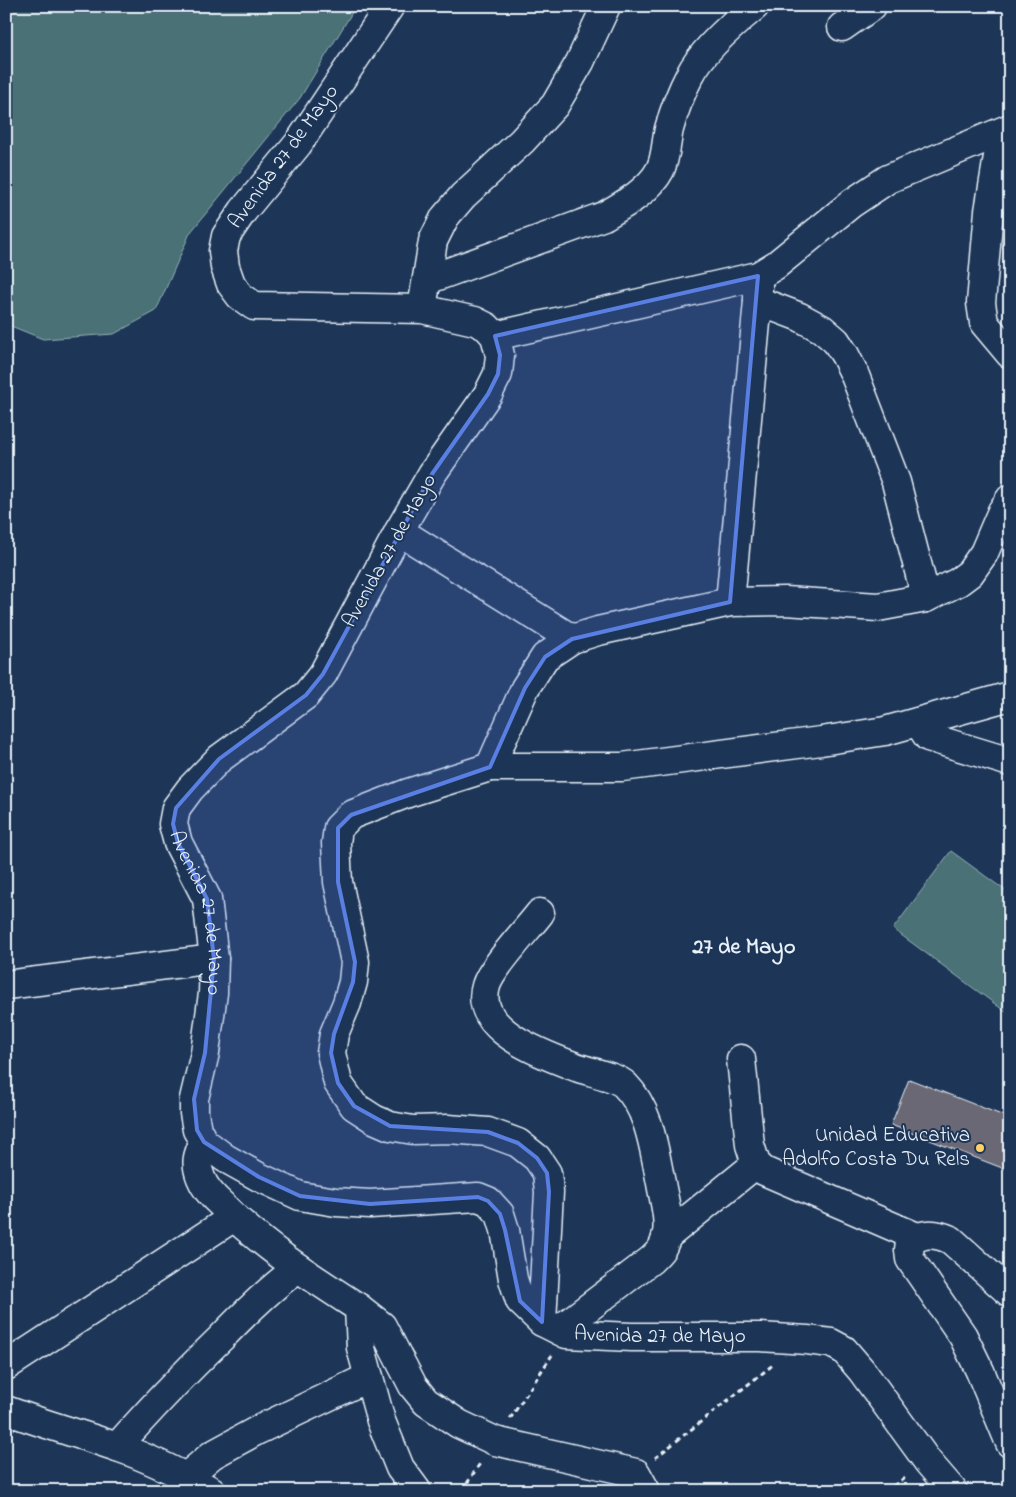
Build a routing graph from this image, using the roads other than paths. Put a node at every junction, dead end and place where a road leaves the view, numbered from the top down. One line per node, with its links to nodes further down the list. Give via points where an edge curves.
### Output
1 (390, 6): 9 (street, Avenida 27 de Mayo, via 298,144 226,236 223,251 231,284 254,306)
2 (606, 6): 7 (street, via 580,62 555,105 445,217 433,241)
3 (755, 6): 7 (street, via 702,57 690,74 676,108 660,170 628,202 604,216)
4 (872, 6): 5 (street)
5 (842, 27)
6 (1006, 130): 8 (street, via 888,179 852,203 776,265); 11 (street, via 989,211 981,304 984,323)
7 (427, 280): 9 (street)
8 (758, 288): 10 (street); 14 (street, via 836,341 854,373 896,482); 15 (street)
9 (422, 309): 10 (street, Avenida 27 de Mayo, via 475,321 487,326)
10 (495, 336): 13 (street, Avenida 27 de Mayo, via 500,355 498,374)
11 (1010, 354)
12 (1010, 499): 14 (street, via 970,573)
13 (399, 531): 16 (street); 22 (street, Avenida 27 de Mayo, via 322,674 306,695 219,759 176,808 173,824 178,843 207,899)
14 (926, 598): 15 (street, via 878,607 785,601)
15 (730, 602): 16 (street)
16 (572, 639): 20 (street, via 545,657 525,688)
17 (1010, 696): 18 (street)
18 (918, 722): 19 (street, via 928,736); 20 (street, via 821,741 622,767)
19 (1010, 762)
20 (490, 768): 33 (street, via 408,793 351,815 338,828 338,882 355,962 354,982 334,1034 331,1053 338,1083 354,1106 374,1119 413,1130 488,1132 518,1143 537,1158 547,1173)
21 (540, 913): 28 (street, via 486,984 484,996 491,1020 512,1038 556,1059 623,1083 636,1097 646,1118 661,1183 668,1224)
22 (214, 959): 23 (street); 25 (street, Avenida 27 de Mayo, via 205,1053 194,1100 197,1130)
23 (6, 985)
24 (741, 1059): 26 (street, via 750,1145)
25 (204, 1142): 27 (street, via 196,1158 200,1177 206,1189); 33 (street, via 225,1158 300,1196 370,1204 478,1197 488,1201 500,1214 512,1279 520,1301)
26 (756, 1164): 28 (street); 29 (street, via 764,1171)
27 (234, 1217): 30 (street); 34 (street)
28 (666, 1237): 33 (street, via 663,1247 651,1260)
29 (918, 1237): 31 (street, via 930,1234 951,1240); 37 (street, via 910,1242 910,1259 963,1336)
30 (298, 1268): 32 (street); 38 (street, via 272,1287 210,1348)
31 (1010, 1293)
32 (359, 1308): 35 (street, via 361,1348); 40 (street, via 382,1326 413,1386 426,1402 459,1424 495,1441)
33 (556, 1329): 43 (street, Avenida 27 de Mayo, via 631,1337 760,1337 831,1343 844,1350 862,1371)
34 (6, 1366)
35 (369, 1378): 39 (street, via 258,1430 212,1455); 42 (street, via 400,1468)
36 (6, 1410): 38 (street)
37 (1010, 1443)
38 (117, 1447): 39 (street)
39 (186, 1477): 41 (street)
40 (641, 1482)
41 (212, 1491)
42 (417, 1491)
43 (953, 1491)

